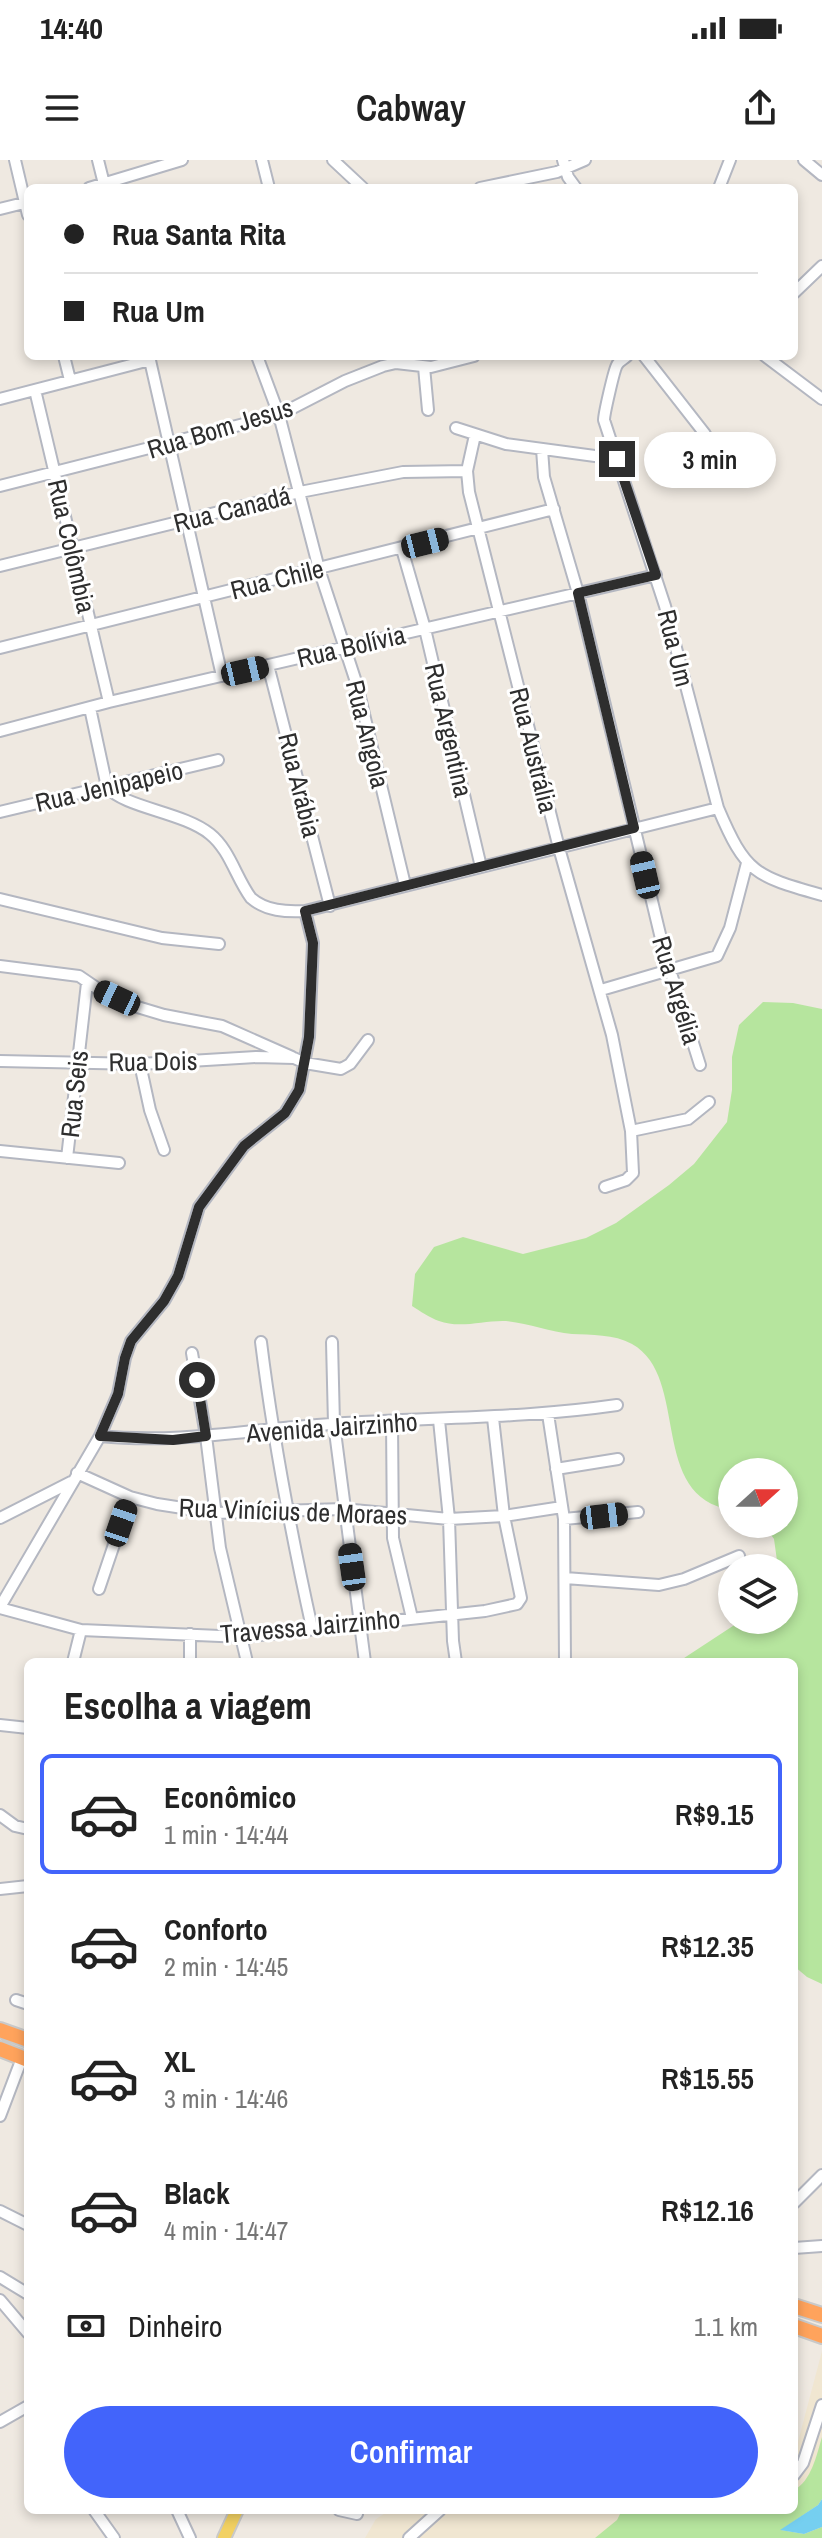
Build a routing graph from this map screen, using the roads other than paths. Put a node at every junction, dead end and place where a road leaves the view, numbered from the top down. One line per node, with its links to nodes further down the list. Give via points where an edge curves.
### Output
1 (15, 160): 18 (street)
2 (98, 160): 11 (street)
3 (180, 160): 12 (street)
4 (262, 160): 13 (street)
5 (333, 160): 14 (street)
6 (585, 160): 9 (street)
7 (730, 160): 17 (street)
8 (804, 160): 10 (street)
9 (564, 164): 15 (street); 16 (street)
10 (822, 175)
11 (104, 184)
12 (111, 184)
13 (268, 184)
14 (351, 184)
15 (494, 184)
16 (574, 184)
17 (721, 184)
18 (24, 194)
19 (24, 203): 20 (street)
20 (0, 209)
21 (822, 266): 22 (street)
22 (798, 289)
23 (65, 360): 32 (street)
24 (142, 360): 32 (street)
25 (149, 360): 41 (street)
26 (258, 360): 37 (street, Rua Angola)
27 (460, 360): 31 (street, Rua Bom Jesus, via 438,366)
28 (623, 360): 43 (street, Rua Um, via 615,369 604,413)
29 (647, 360): 39 (street)
30 (770, 360): 35 (street)
31 (418, 363): 36 (street); 37 (street, Rua Bom Jesus, via 383,366)
32 (70, 380): 33 (street)
33 (35, 390): 34 (street); 45 (street, Rua Colômbia)
34 (0, 399)
35 (822, 399)
36 (428, 410)
37 (279, 415): 41 (street, Rua Bom Jesus); 47 (street, Rua Angola)
38 (456, 428): 40 (street)
39 (705, 434)
40 (475, 435): 42 (street); 44 (street, Rua Austrália)
41 (169, 445): 45 (street, Rua Bom Jesus); 49 (street)
42 (542, 449): 43 (street); 48 (street, Rua Argélia)
43 (617, 459): 55 (street, Rua Um)
44 (467, 471): 47 (street, Rua Canadá, via 403,472); 50 (street, Rua Austrália)
45 (54, 473): 46 (street, Rua Bom Jesus); 51 (street, Rua Colômbia)
46 (0, 486)
47 (300, 492): 49 (street, Rua Canadá); 54 (street, Rua Angola)
48 (554, 509): 50 (street, Rua Chile); 56 (street, Rua Argélia)
49 (186, 521): 51 (street, Rua Canadá); 57 (street)
50 (478, 529): 52 (street, Rua Chile); 58 (street, Rua Austrália)
51 (73, 548): 53 (street, Rua Canadá); 59 (street, Rua Colômbia)
52 (402, 549): 54 (street, Rua Chile); 60 (street, Rua Argentina)
53 (0, 566)
54 (319, 569): 57 (street, Rua Chile); 61 (street, Rua Angola)
55 (656, 575): 56 (street, Rua Bolívia); 70 (street, Rua Um)
56 (578, 593): 58 (street, Rua Bolívia); 72 (street, Rua Argélia)
57 (205, 597): 59 (street, Rua Chile); 64 (street)
58 (500, 611): 60 (street, Rua Bolívia); 73 (street, Rua Austrália)
59 (91, 626): 62 (street, Rua Chile); 65 (street, Rua Colômbia)
60 (425, 629): 61 (street, Rua Bolívia); 75 (street, Rua Argentina)
61 (345, 647): 63 (street, Rua Bolívia); 76 (street, Rua Angola)
62 (0, 648)
63 (268, 665): 64 (street, Rua Bolívia); 79 (street, Rua Arábia)
64 (222, 676): 65 (street, Rua Bolívia)
65 (109, 702): 66 (street, Rua Bolívia)
66 (90, 708): 67 (street, Rua Bolívia); 69 (street)
67 (0, 731)
68 (218, 760): 69 (street, Rua Jenipapeio)
69 (107, 787): 71 (street, Rua Jenipapeio); 80 (street, via 211,835 257,903)
70 (718, 808): 72 (street); 74 (street, Rua Um)
71 (0, 812)
72 (634, 828): 73 (street); 83 (street, Rua Argélia)
73 (559, 848): 75 (street); 85 (street, Rua Austrália)
74 (747, 863): 77 (street, Rua Um, via 764,877); 83 (street, via 719,955)
75 (481, 867): 76 (street)
76 (405, 885): 79 (street)
77 (822, 895)
78 (0, 899): 81 (street, via 162,938)
79 (330, 906): 80 (street)
80 (305, 911): 88 (street, via 313,943 309,1037)
81 (219, 944)
82 (0, 966): 84 (street, via 70,974)
83 (669, 969): 85 (street); 91 (street, Rua Argélia)
84 (87, 983): 88 (street, via 134,1006 222,1026); 89 (street, Rua Seis)
85 (601, 990): 93 (street, Rua Austrália)
86 (368, 1040): 88 (street, via 341,1069)
87 (0, 1061): 89 (street, Rua Dois)
88 (300, 1061): 90 (street, Rua Dois, via 244,1057); 109 (street, via 299,1090 290,1107 244,1146 199,1207 178,1276 131,1341 118,1394)
89 (77, 1062): 90 (street, Rua Dois); 96 (street, Rua Seis)
90 (140, 1064): 94 (street)
91 (700, 1065)
92 (709, 1102): 93 (street, via 688,1119)
93 (631, 1131): 98 (street, Rua Austrália, via 633,1173)
94 (164, 1150)
95 (0, 1151): 96 (street)
96 (67, 1158): 97 (street)
97 (119, 1163)
98 (605, 1187)
99 (261, 1342): 108 (street)
100 (332, 1342): 107 (street)
101 (192, 1353): 110 (street)
102 (617, 1405): 103 (street, Avenida Jairzinho)
103 (548, 1414): 104 (street, Avenida Jairzinho); 112 (street)
104 (493, 1418): 105 (street, Avenida Jairzinho); 121 (street)
105 (439, 1420): 106 (street, Avenida Jairzinho); 123 (street)
106 (392, 1422): 107 (street, Avenida Jairzinho); 117 (street)
107 (334, 1424): 108 (street, Avenida Jairzinho); 115 (street)
108 (272, 1429): 110 (street, Avenida Jairzinho); 116 (street)
109 (100, 1436): 110 (street, Avenida Jairzinho); 113 (street)
110 (206, 1436): 119 (street)
111 (618, 1459): 112 (street)
112 (556, 1469): 120 (street)
113 (74, 1478): 114 (street, Rua Vinícius de Moraes); 122 (street); 127 (street)
114 (130, 1497): 119 (street, Rua Vinícius de Moraes); 126 (street)
115 (343, 1509): 116 (street, Rua Vinícius de Moraes); 117 (street, Rua Vinícius de Moraes); 130 (street)
116 (286, 1511): 119 (street, Rua Vinícius de Moraes); 131 (street)
117 (392, 1512): 123 (street, Rua Vinícius de Moraes); 129 (street)
118 (638, 1512): 120 (street, Rua Vinícius de Moraes)
119 (215, 1513): 134 (street)
120 (563, 1513): 121 (street, Rua Vinícius de Moraes); 125 (street)
121 (504, 1516): 123 (street, Rua Vinícius de Moraes); 128 (street, Travessa Jairzinho, via 519,1602)
122 (0, 1518)
123 (449, 1519): 128 (street)
124 (718, 1565): 125 (street, via 659,1585)
125 (565, 1578): 140 (street)
126 (99, 1589)
127 (0, 1608): 132 (street, Travessa Jairzinho)
128 (453, 1615): 129 (street, Travessa Jairzinho); 139 (street)
129 (412, 1618): 130 (street, Travessa Jairzinho)
130 (360, 1625): 131 (street, Travessa Jairzinho); 138 (street)
131 (312, 1628): 134 (street, Travessa Jairzinho)
132 (81, 1630): 133 (street, Travessa Jairzinho); 135 (street)
133 (190, 1634): 134 (street, Travessa Jairzinho); 136 (street)
134 (243, 1637): 137 (street)
135 (74, 1658)
136 (190, 1658)
137 (246, 1658)
138 (364, 1658)
139 (456, 1658)
140 (565, 1658)
141 (0, 1725): 142 (street)
142 (24, 1728)
143 (0, 1815): 144 (street)
144 (24, 1828)
145 (24, 1886): 146 (street)
146 (0, 1889)
147 (16, 2000): 148 (street)
148 (24, 2003)
149 (0, 2030): 150 (highway)
150 (24, 2039)
151 (0, 2049): 152 (highway)
152 (24, 2059)
153 (24, 2061): 154 (street)
154 (0, 2116)
155 (822, 2175): 156 (street)
156 (798, 2199)
157 (0, 2211): 158 (street)
158 (24, 2223)
159 (822, 2246): 160 (street)
160 (798, 2248)
161 (0, 2277): 162 (street)
162 (24, 2292)
163 (0, 2300): 167 (street)
164 (798, 2307): 165 (highway)
165 (822, 2315)
166 (798, 2327): 168 (highway)
167 (24, 2328)
168 (822, 2336)
169 (822, 2405): 172 (street)
170 (24, 2408): 171 (street)
171 (0, 2422)
172 (798, 2470)
173 (97, 2514): 177 (street)
174 (179, 2514): 178 (street)
175 (235, 2514): 179 (main road)
176 (436, 2514): 180 (street)
177 (114, 2538)
178 (190, 2538)
179 (224, 2538)
180 (409, 2538)

